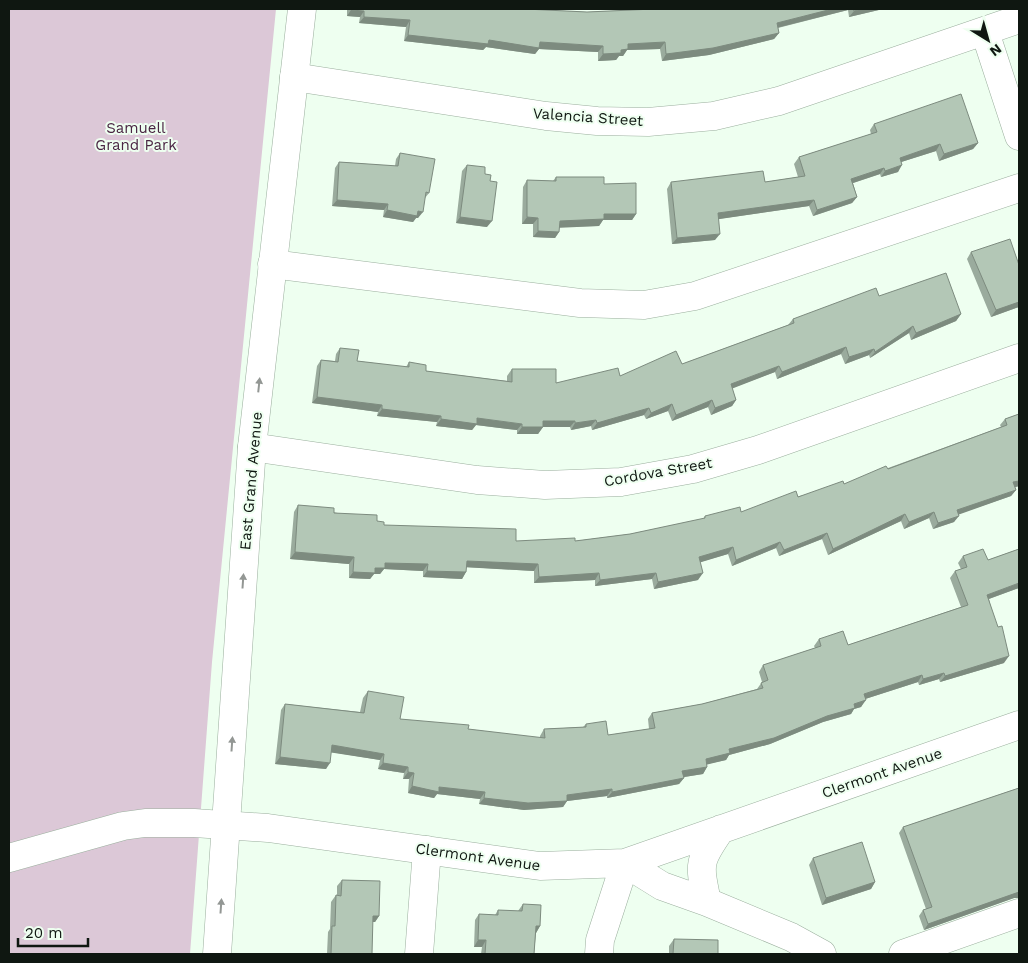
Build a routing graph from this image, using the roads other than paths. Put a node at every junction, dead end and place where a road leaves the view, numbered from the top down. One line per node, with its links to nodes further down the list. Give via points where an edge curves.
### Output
1 (302, 9): 4 (street, East Grand Avenue)
2 (1019, 19): 3 (street, Valencia Street)
3 (985, 32): 4 (street, Valencia Street, via 779,101 714,116 648,122 546,116); 5 (street)
4 (294, 77): 7 (street, East Grand Avenue)
5 (1019, 136)
6 (1019, 188): 7 (street, via 695,296 644,305 580,303)
7 (272, 264): 9 (street, East Grand Avenue, one-way to 7)
8 (1019, 358): 9 (street, Cordova Street, via 758,450 693,469 621,482 545,485 477,480)
9 (252, 448): 11 (street, East Grand Avenue, one-way to 9)
10 (1019, 725): 12 (street, Clermont Avenue)
11 (227, 824): 13 (street, Clermont Avenue); 14 (street, Clermont Avenue, via 145,823 123,826); 19 (street, East Grand Avenue, one-way to 11)
12 (721, 829): 15 (street, Clermont Avenue); 16 (street, via 705,852 700,871)
13 (426, 850): 15 (street, Clermont Avenue, via 540,866); 20 (street)
14 (9, 858)
15 (625, 863): 16 (street, via 662,886); 21 (street, via 600,940)
16 (707, 902): 18 (street)
17 (1019, 913): 23 (street)
18 (788, 946): 22 (street)
19 (217, 954)
20 (419, 954)
21 (600, 954)
22 (822, 954)
23 (903, 954)

